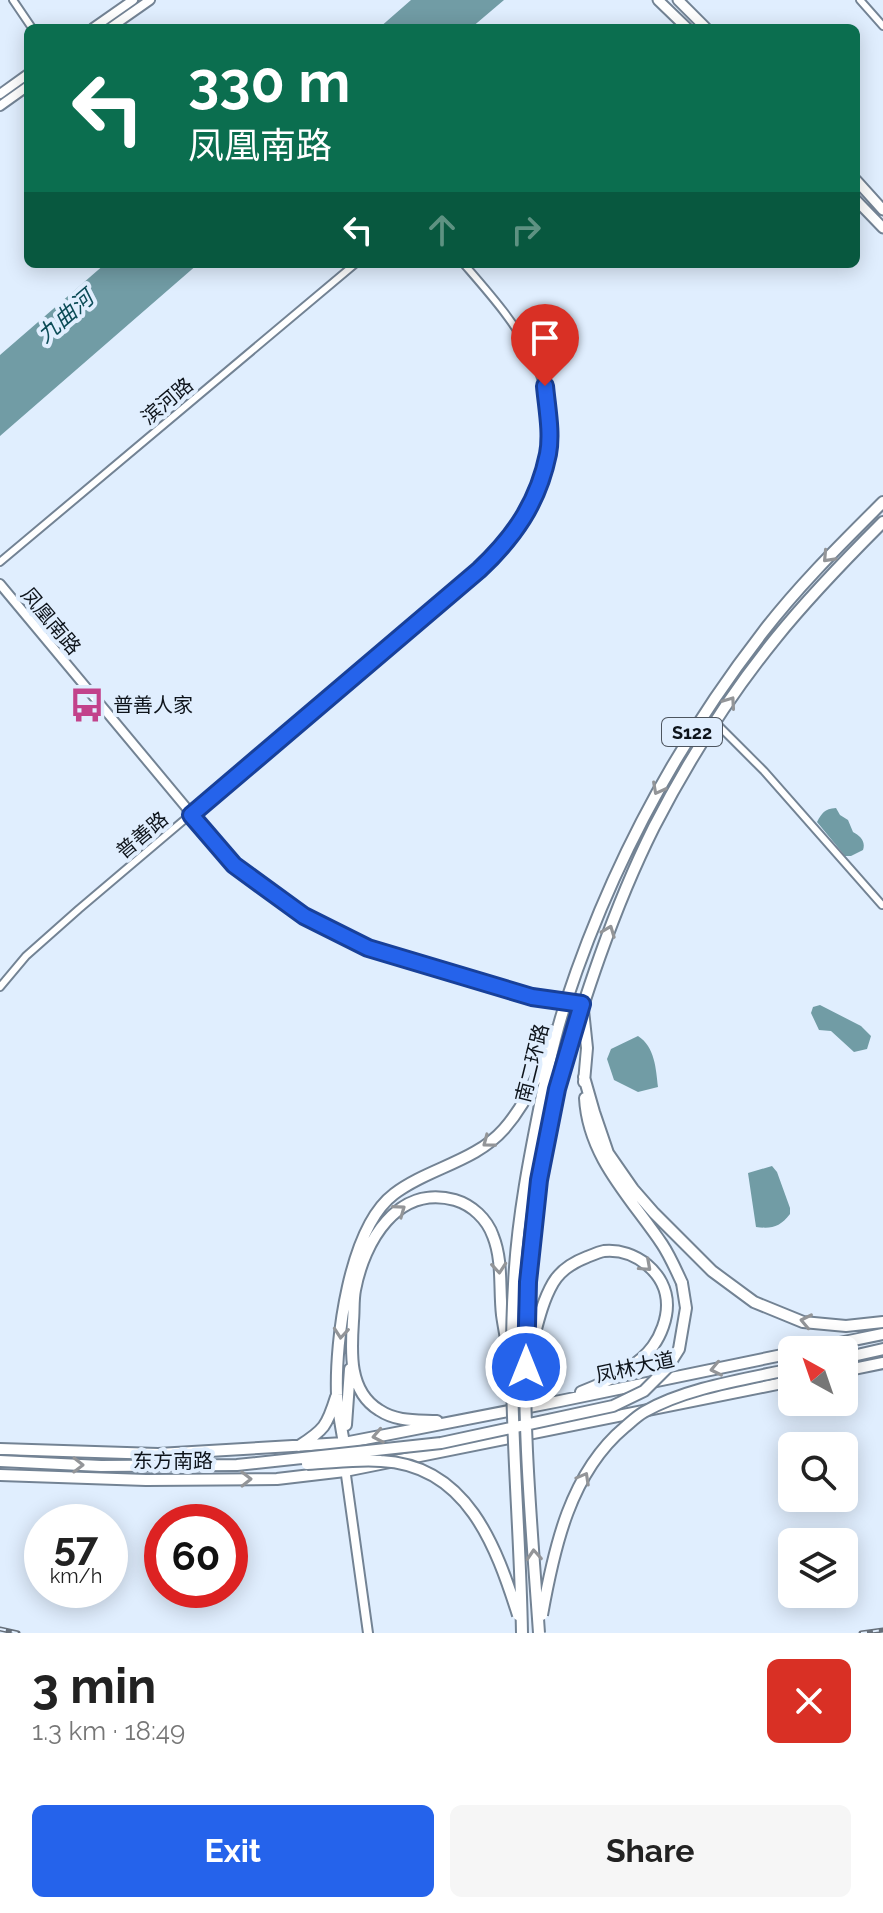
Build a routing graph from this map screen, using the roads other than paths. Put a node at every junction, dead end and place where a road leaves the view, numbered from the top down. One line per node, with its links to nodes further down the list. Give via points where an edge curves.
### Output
1 (13, 0): 7 (street)
2 (133, 0): 8 (street)
3 (150, 0): 9 (street)
4 (658, 0): 10 (main road)
5 (678, 0): 11 (main road)
6 (860, 0): 12 (street)
7 (29, 24)
8 (99, 24)
9 (116, 24)
10 (683, 24)
11 (702, 24)
12 (883, 26)
13 (24, 77): 15 (street)
14 (24, 89): 16 (street)
15 (0, 94)
16 (0, 106)
17 (860, 184): 19 (main road)
18 (860, 204): 20 (main road)
19 (883, 210)
20 (883, 228)
21 (350, 268): 25 (street, 滨河路)
22 (467, 268): 30 (street, 普善路, via 514,326 545,386 548,453 523,520 479,570)
23 (883, 502): 27 (main road, 南二环路 / S122, one-way to 27)
24 (883, 522): 28 (main road, 南二环路 / S122)
25 (0, 562)
26 (0, 584): 30 (street, 凤凰南路)
27 (794, 595): 28 (main road); 33 (main road, 南二环路 / S122, one-way to 33, via 763,631 665,776 618,870)
28 (805, 604): 29 (main road, 南二环路 / S122, one-way to 28)
29 (716, 723): 31 (street); 34 (main road, 南二环路 / S122, one-way to 29, via 654,828)
30 (191, 815): 32 (street, 普善路, via 47,937); 33 (street, 凤凰南路, via 234,865 304,916 368,948)
31 (882, 905)
32 (0, 987)
33 (565, 1003): 34 (street, 凤凰南路); 47 (main road, 南二环路 / S122, bridge, via 526,1177); 49 (main road, one-way to 49, via 524,1102 502,1131 462,1160 393,1194 372,1219 343,1306)
34 (582, 1004): 35 (main road, via 586,1113 601,1158); 44 (main road, 南二环路 / S122, bridge, via 557,1089 539,1180)
35 (629, 1193): 36 (main road, one-way to 35, via 803,1322 754,1302 712,1271); 56 (main road, bridge, via 673,1263 686,1308 679,1349 644,1391 613,1406 441,1443)
36 (883, 1322)
37 (883, 1334): 38 (main road)
38 (858, 1339)
39 (883, 1349): 41 (main road)
40 (351, 1354): 47 (main road, one-way to 47, bridge, via 355,1291 366,1252 386,1221 405,1204 445,1197 481,1216 493,1235); 51 (main road, via 354,1374 377,1409 400,1420); 52 (main road)
41 (858, 1355)
42 (778, 1356): 50 (main road, 凤林大道, one-way to 50)
43 (883, 1363): 45 (main road)
44 (526, 1367): 50 (main road, one-way to 50, bridge, via 554,1281 574,1262 602,1251 622,1252 653,1270 668,1304 652,1347 604,1383); 61 (main road, 南二环路 / S122, one-way to 44, bridge)
45 (858, 1368)
46 (778, 1372): 61 (main road, one-way to 46, bridge, via 571,1500 617,1434 644,1412 689,1393)
47 (512, 1374): 59 (main road, 南二环路 / S122, bridge)
48 (778, 1384): 57 (main road)
49 (337, 1395): 52 (main road); 53 (main road, via 321,1432)
50 (560, 1401): 51 (main road, 凤林大道)
51 (455, 1421): 52 (main road, 凤林大道, one-way to 52)
52 (344, 1443): 53 (main road, 东方南路); 57 (street)
53 (298, 1447): 54 (main road, 东方南路, via 158,1454)
54 (0, 1449)
55 (0, 1461): 56 (main road, one-way to 56, bridge)
56 (237, 1465): 59 (main road, bridge, via 382,1461 406,1465 449,1485 487,1533)
57 (345, 1471): 58 (main road, 东方南路, one-way to 57, via 204,1480); 60 (street)
58 (0, 1475)
59 (522, 1631)
60 (368, 1633)
61 (539, 1633)

